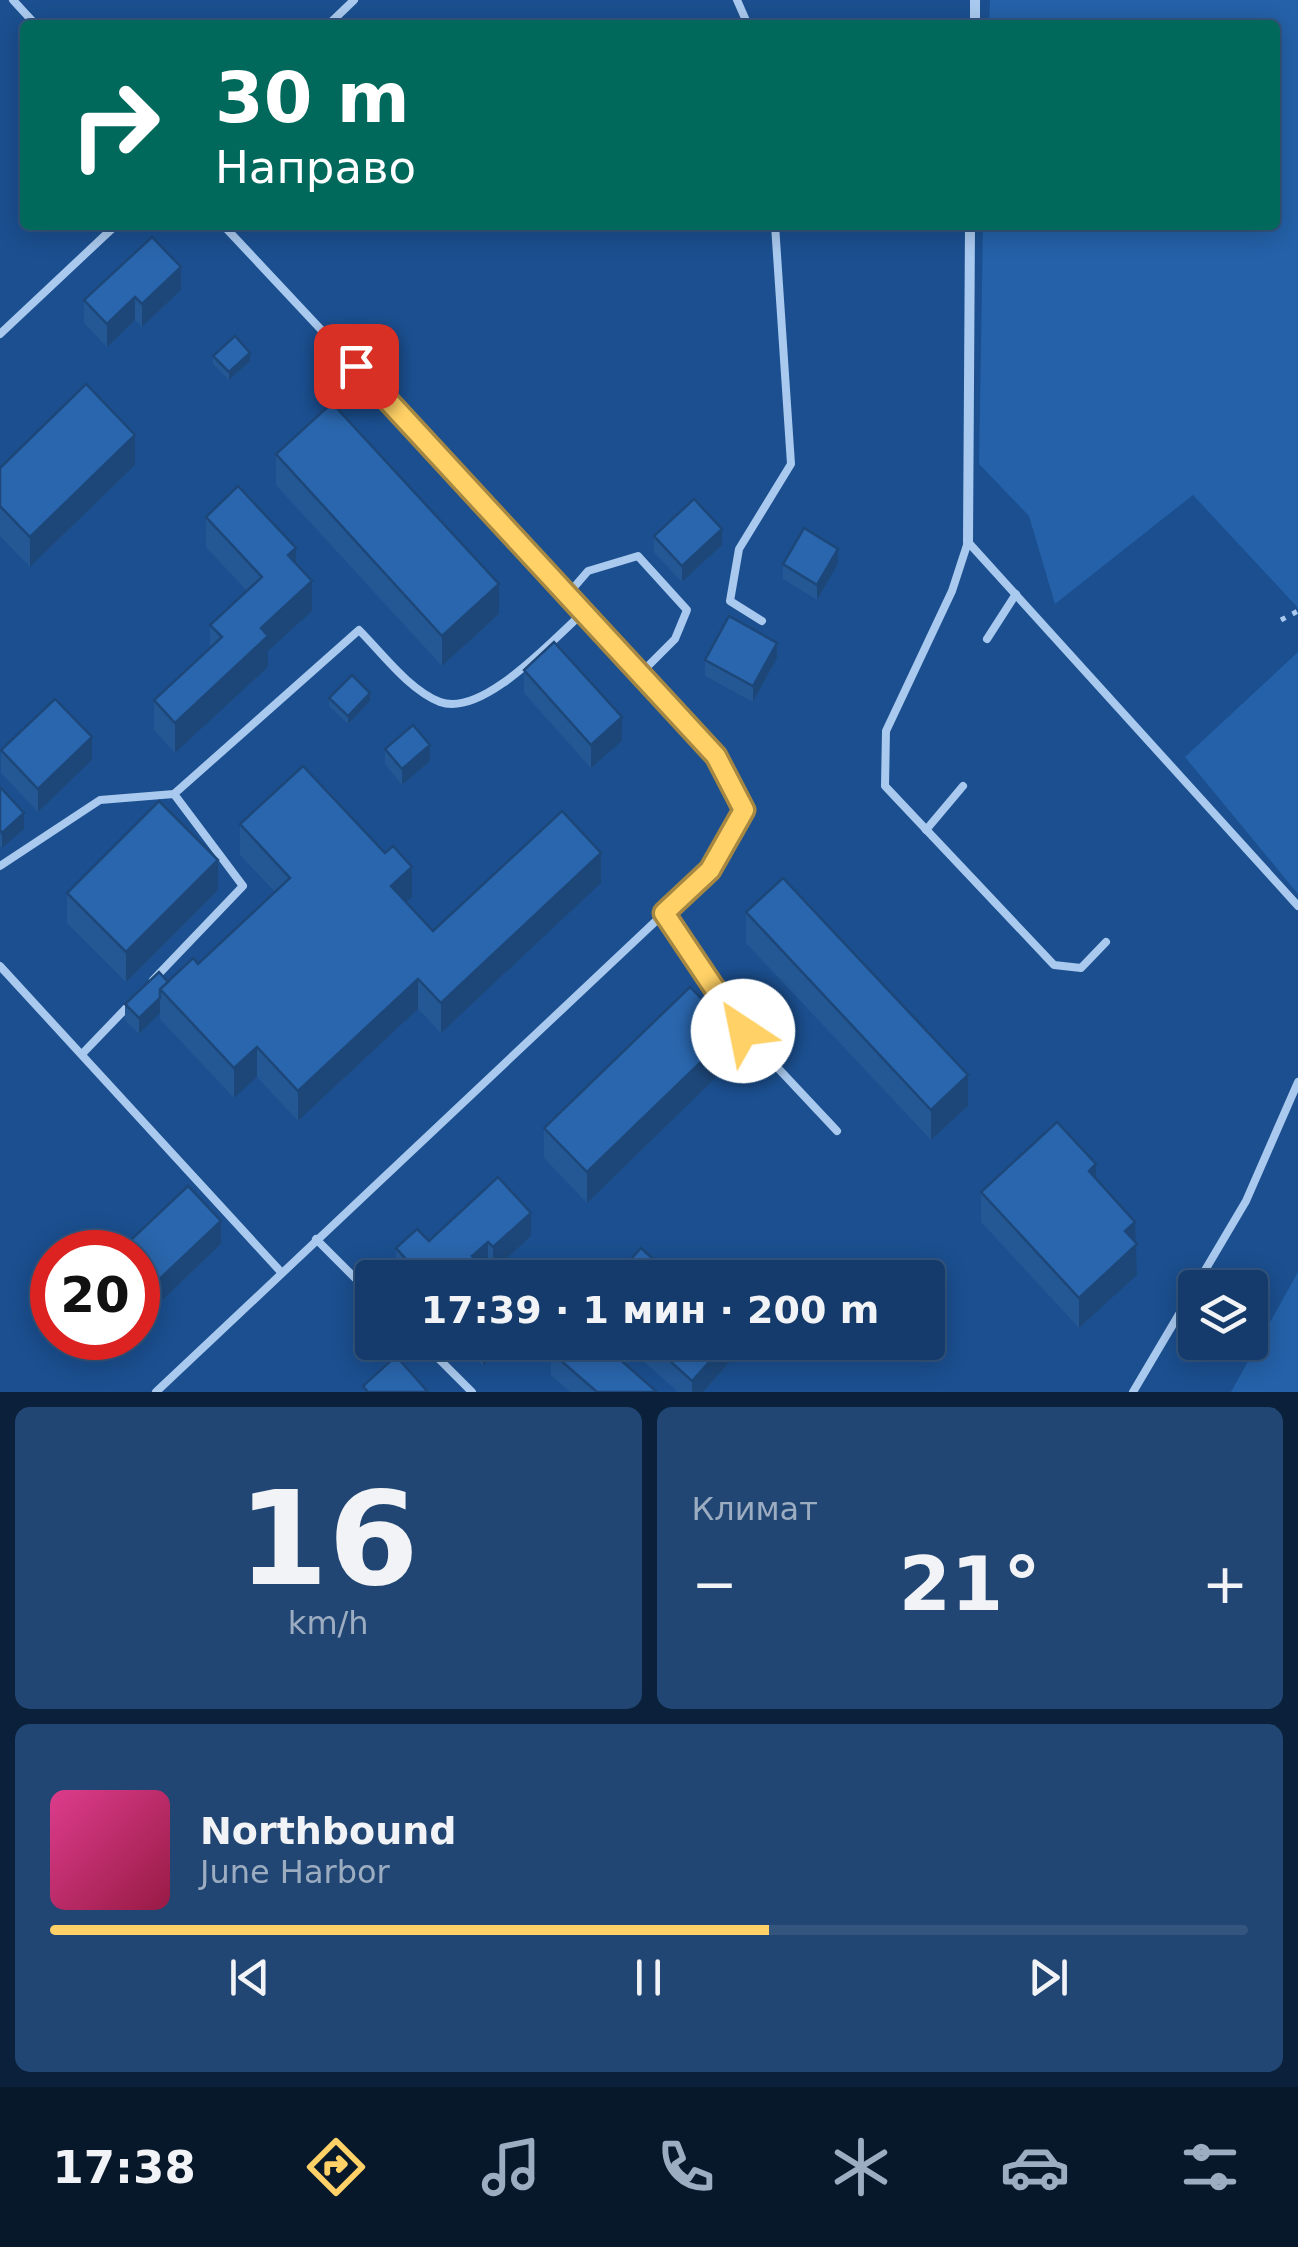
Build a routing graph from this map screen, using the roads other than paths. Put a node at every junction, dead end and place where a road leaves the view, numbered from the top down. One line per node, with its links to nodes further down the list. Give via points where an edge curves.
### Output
1 (12, 0): 3 (lane)
2 (354, 0): 4 (lane)
3 (31, 20)
4 (333, 20)
5 (111, 230): 9 (lane)
6 (228, 230): 11 (lane)
7 (775, 230): 14 (lane, via 791,464 738,549 730,601)
8 (970, 230): 10 (street)
9 (0, 334)
10 (968, 542): 12 (lane); 19 (lane, via 886,731 885,786)
11 (568, 593): 13 (lane); 16 (lane, via 588,571 638,556 687,610 675,639)
12 (1016, 594): 15 (lane); 21 (lane)
13 (586, 611): 16 (lane); 18 (lane, via 482,700 442,703 406,678 359,630)
14 (762, 622)
15 (987, 638)
16 (642, 672): 22 (lane, via 716,756 744,810 710,870)
17 (964, 786): 19 (lane)
18 (174, 794): 20 (lane, via 100,800); 25 (lane, via 243,886)
19 (926, 830): 23 (lane, via 1054,965 1080,968)
20 (0, 866)
21 (1298, 906)
22 (664, 913): 29 (lane, via 743,1031); 30 (lane)
23 (1106, 942)
24 (0, 966): 27 (lane)
25 (150, 983)
26 (136, 997): 27 (lane)
27 (83, 1053): 31 (lane)
28 (1298, 1082): 36 (lane, via 1246,1201)
29 (837, 1131)
30 (316, 1239): 31 (lane); 32 (lane)
31 (282, 1272): 34 (lane)
32 (355, 1277)
33 (440, 1360): 35 (lane)
34 (156, 1392)
35 (472, 1392)
36 (1133, 1392)

